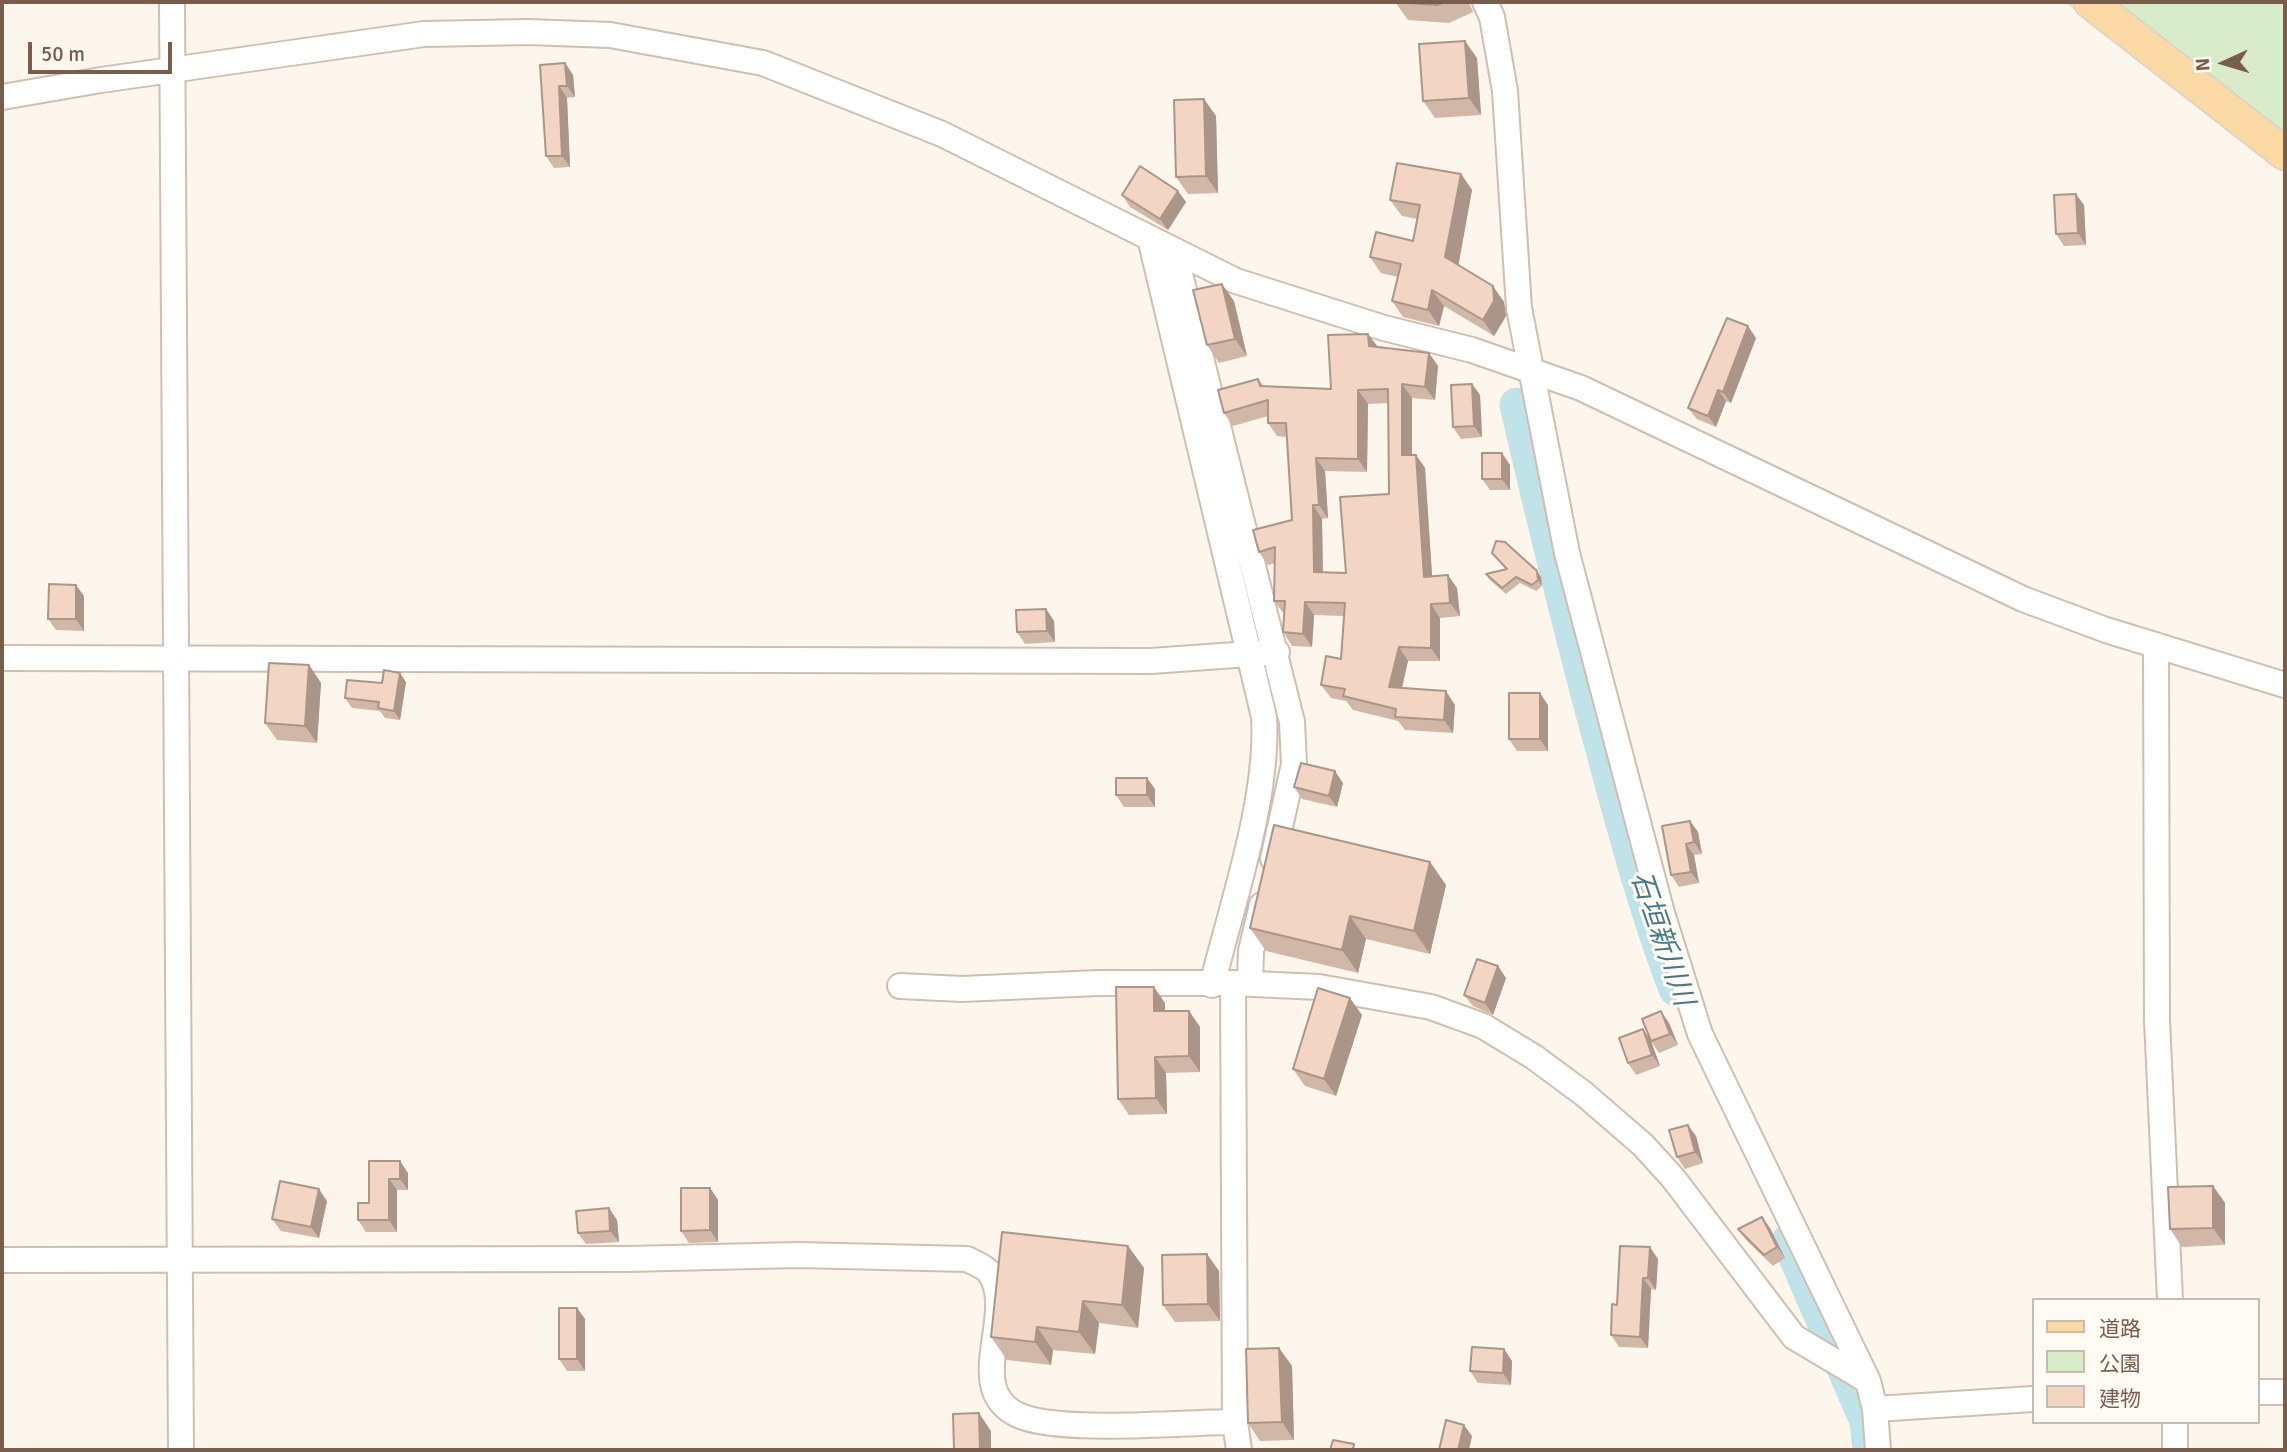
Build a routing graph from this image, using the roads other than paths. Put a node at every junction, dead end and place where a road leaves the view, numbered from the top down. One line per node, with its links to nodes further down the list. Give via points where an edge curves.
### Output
1 (172, 2): 4 (street)
2 (1485, 2): 9 (street, via 1492,17 1505,91 1519,308)
3 (2090, 2): 6 (main road)
4 (172, 70): 5 (street); 7 (street, via 424,34 610,35 675,45 763,63 891,111); 14 (street)
5 (2, 97)
6 (2285, 154)
7 (1150, 238): 8 (street); 12 (street)
8 (1174, 250): 9 (street, via 1236,281); 11 (street)
9 (1531, 370): 10 (street, via 1581,388 2011,593); 21 (street, via 1567,553 1662,913 1700,1034)
10 (2156, 645): 15 (street); 20 (street, via 2157,1020)
11 (1277, 652): 12 (street); 16 (street, via 1292,722 1294,764 1251,951)
12 (1250, 656): 14 (street, via 1151,661); 16 (street, via 1264,717 1266,752)
13 (2, 658): 14 (street)
14 (176, 658): 19 (street)
15 (2285, 685)
16 (1232, 984): 17 (street); 21 (street, via 1319,987 1431,1007 1483,1026 1534,1057 1650,1153 1794,1336); 26 (street)
17 (900, 986)
18 (2, 1260): 19 (street)
19 (179, 1260): 26 (street, via 798,1255 967,1259 989,1272 999,1297 991,1365 998,1398 1017,1414 1051,1424); 28 (street)
20 (2170, 1298)
21 (1868, 1381): 25 (street)
22 (2259, 1392): 23 (street)
23 (2285, 1392)
24 (2032, 1399): 25 (street)
25 (1875, 1409): 30 (street)
26 (1235, 1422): 29 (street)
27 (2175, 1424): 31 (street)
28 (181, 1450)
29 (1239, 1450)
30 (1878, 1450)
31 (2175, 1450)

